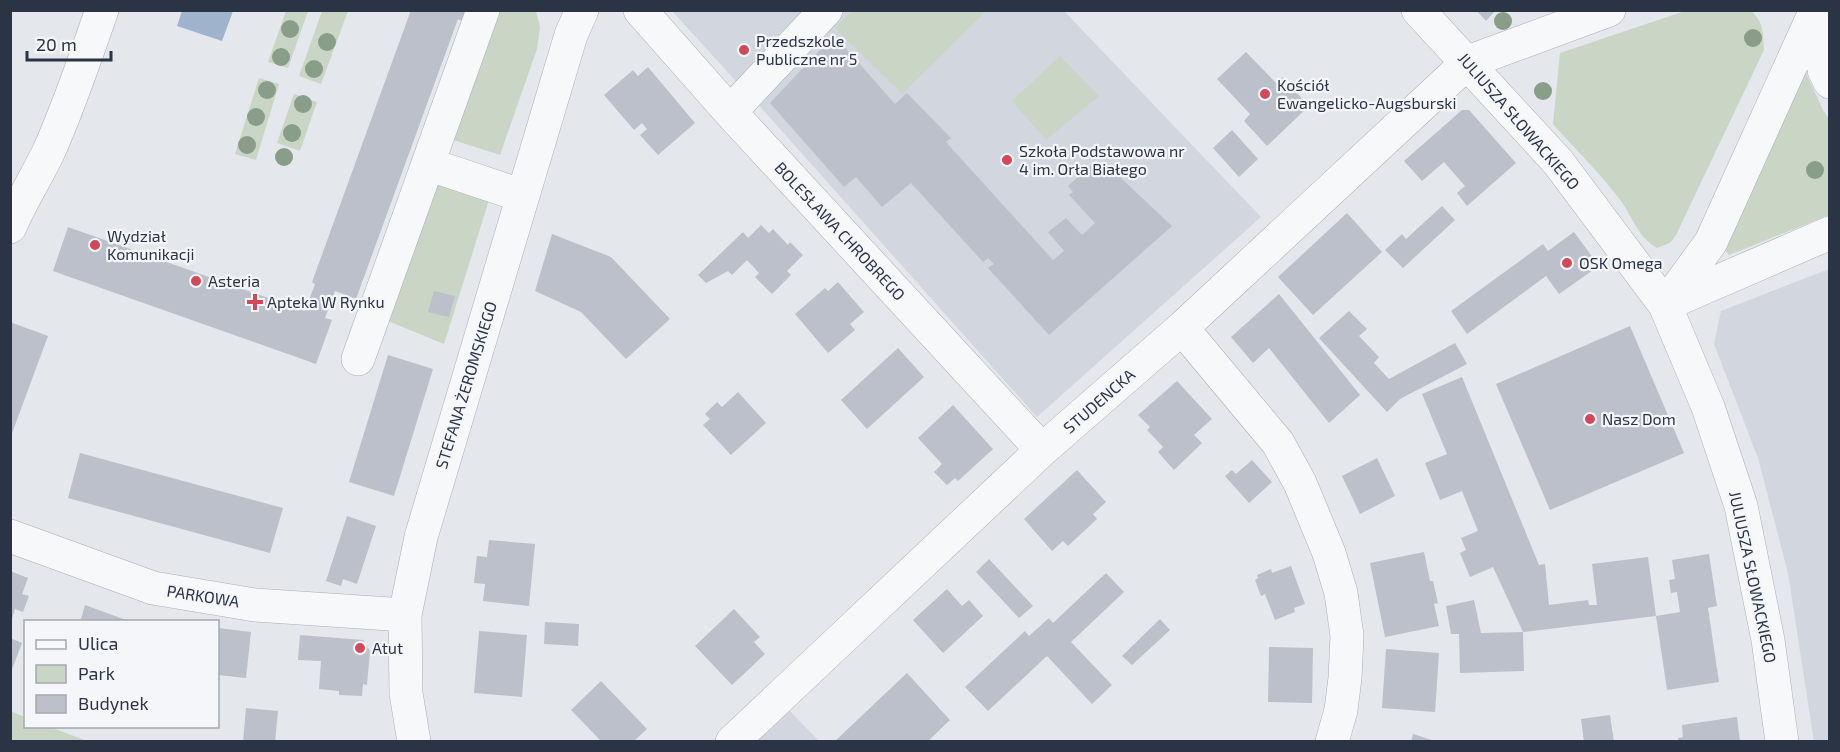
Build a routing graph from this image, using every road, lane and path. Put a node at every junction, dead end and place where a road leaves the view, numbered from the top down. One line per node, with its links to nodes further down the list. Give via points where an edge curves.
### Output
1 (102, 10): 14 (street, via 47,154)
2 (483, 10): 12 (street)
3 (640, 10): 11 (street, BOLESŁAWA CHROBREGO)
4 (826, 10): 11 (street)
5 (1418, 10): 9 (street, JULIUSZA SŁOWACKIEGO)
6 (1610, 10): 9 (street)
7 (1815, 11): 10 (street, via 1824,70); 16 (street, via 1711,242)
8 (573, 19): 13 (street, STEFANA ŻEROMSKIEGO)
9 (1468, 62): 16 (street, JULIUSZA SŁOWACKIEGO, via 1558,162); 17 (street, STUDENCKA)
10 (1830, 82)
11 (730, 112): 19 (street, BOLESŁAWA CHROBREGO)
12 (428, 164): 13 (street); 18 (street)
13 (523, 196): 21 (street, STEFANA ŻEROMSKIEGO, via 421,537)
14 (10, 227)
15 (1830, 233): 16 (street)
16 (1665, 305): 25 (street, JULIUSZA SŁOWACKIEGO, via 1708,407 1742,506 1768,640)
17 (1182, 328): 19 (street, STUDENCKA); 24 (street, via 1278,443 1300,483 1329,553 1341,593 1347,636 1341,710)
18 (358, 359)
19 (1042, 450): 23 (street, STUDENCKA)
20 (10, 536): 21 (street, PARKOWA, via 153,588 255,605)
21 (405, 615): 22 (street, STEFANA ŻEROMSKIEGO, via 406,693)
22 (414, 741)
23 (732, 741)
24 (1332, 741)
25 (1782, 741)

